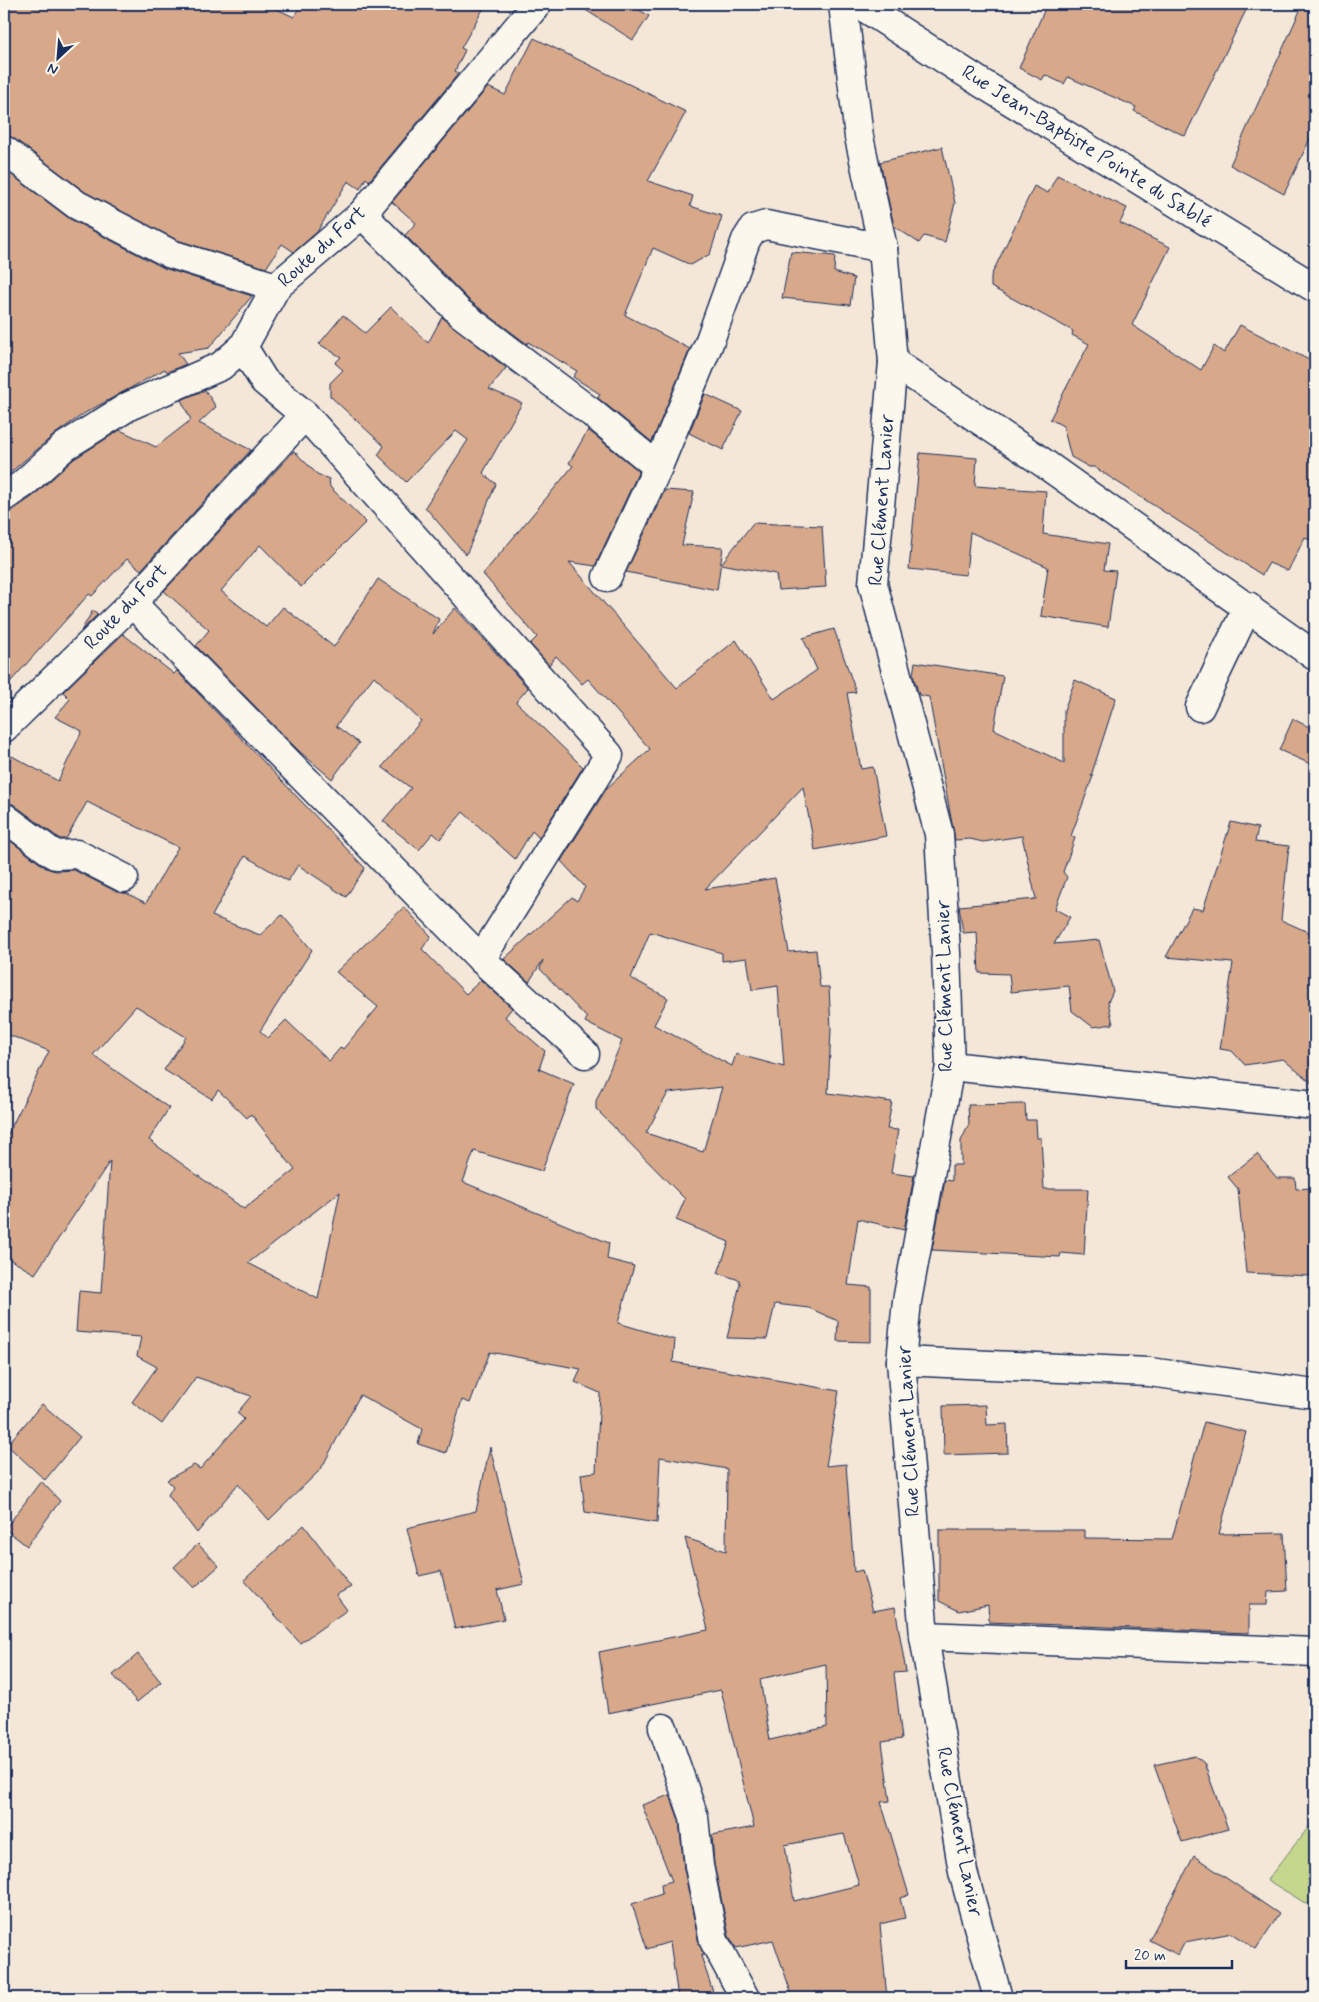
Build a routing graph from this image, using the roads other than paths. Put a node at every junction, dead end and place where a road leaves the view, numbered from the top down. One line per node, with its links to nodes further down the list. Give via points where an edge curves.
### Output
1 (537, 4): 5 (street, Route du Fort)
2 (843, 4): 6 (street, Rue Clément Lanier, via 859,137)
3 (859, 4): 8 (street, Rue Jean-Baptiste Pointe du Sablé)
4 (4, 150): 7 (street, via 78,206 171,254)
5 (362, 214): 7 (street, Route du Fort); 12 (street, via 460,313)
6 (883, 248): 10 (street, Rue Clément Lanier); 12 (street, via 766,225 753,229)
7 (276, 288): 9 (street, Route du Fort)
8 (1315, 288)
9 (243, 347): 11 (street, via 264,381); 13 (street, Route du Fort, via 221,366 129,406 65,446)
10 (893, 362): 16 (street); 24 (street, Rue Clément Lanier, via 873,584 939,834)
11 (305, 415): 15 (street, Route du Fort); 22 (street, via 609,755)
12 (658, 467): 14 (street)
13 (4, 497)
14 (607, 577)
15 (132, 603): 19 (street, Route du Fort); 22 (street)
16 (1248, 606): 17 (street); 18 (street)
17 (1315, 656)
18 (1200, 707)
19 (4, 728)
20 (4, 817): 21 (street, via 55,855 77,854)
21 (124, 878)
22 (481, 959): 23 (street)
23 (585, 1054)
24 (950, 1066): 25 (street); 26 (street, Rue Clément Lanier, via 907,1300)
25 (1315, 1105)
26 (901, 1361): 27 (street, via 1149,1372); 28 (street, Rue Clément Lanier)
27 (1307, 1393)
28 (924, 1636): 29 (street); 32 (street, Rue Clément Lanier, via 963,1872)
29 (1315, 1652)
30 (663, 1728): 31 (street, via 694,1817 699,1866 714,1941)
31 (744, 1998)
32 (998, 1998)

